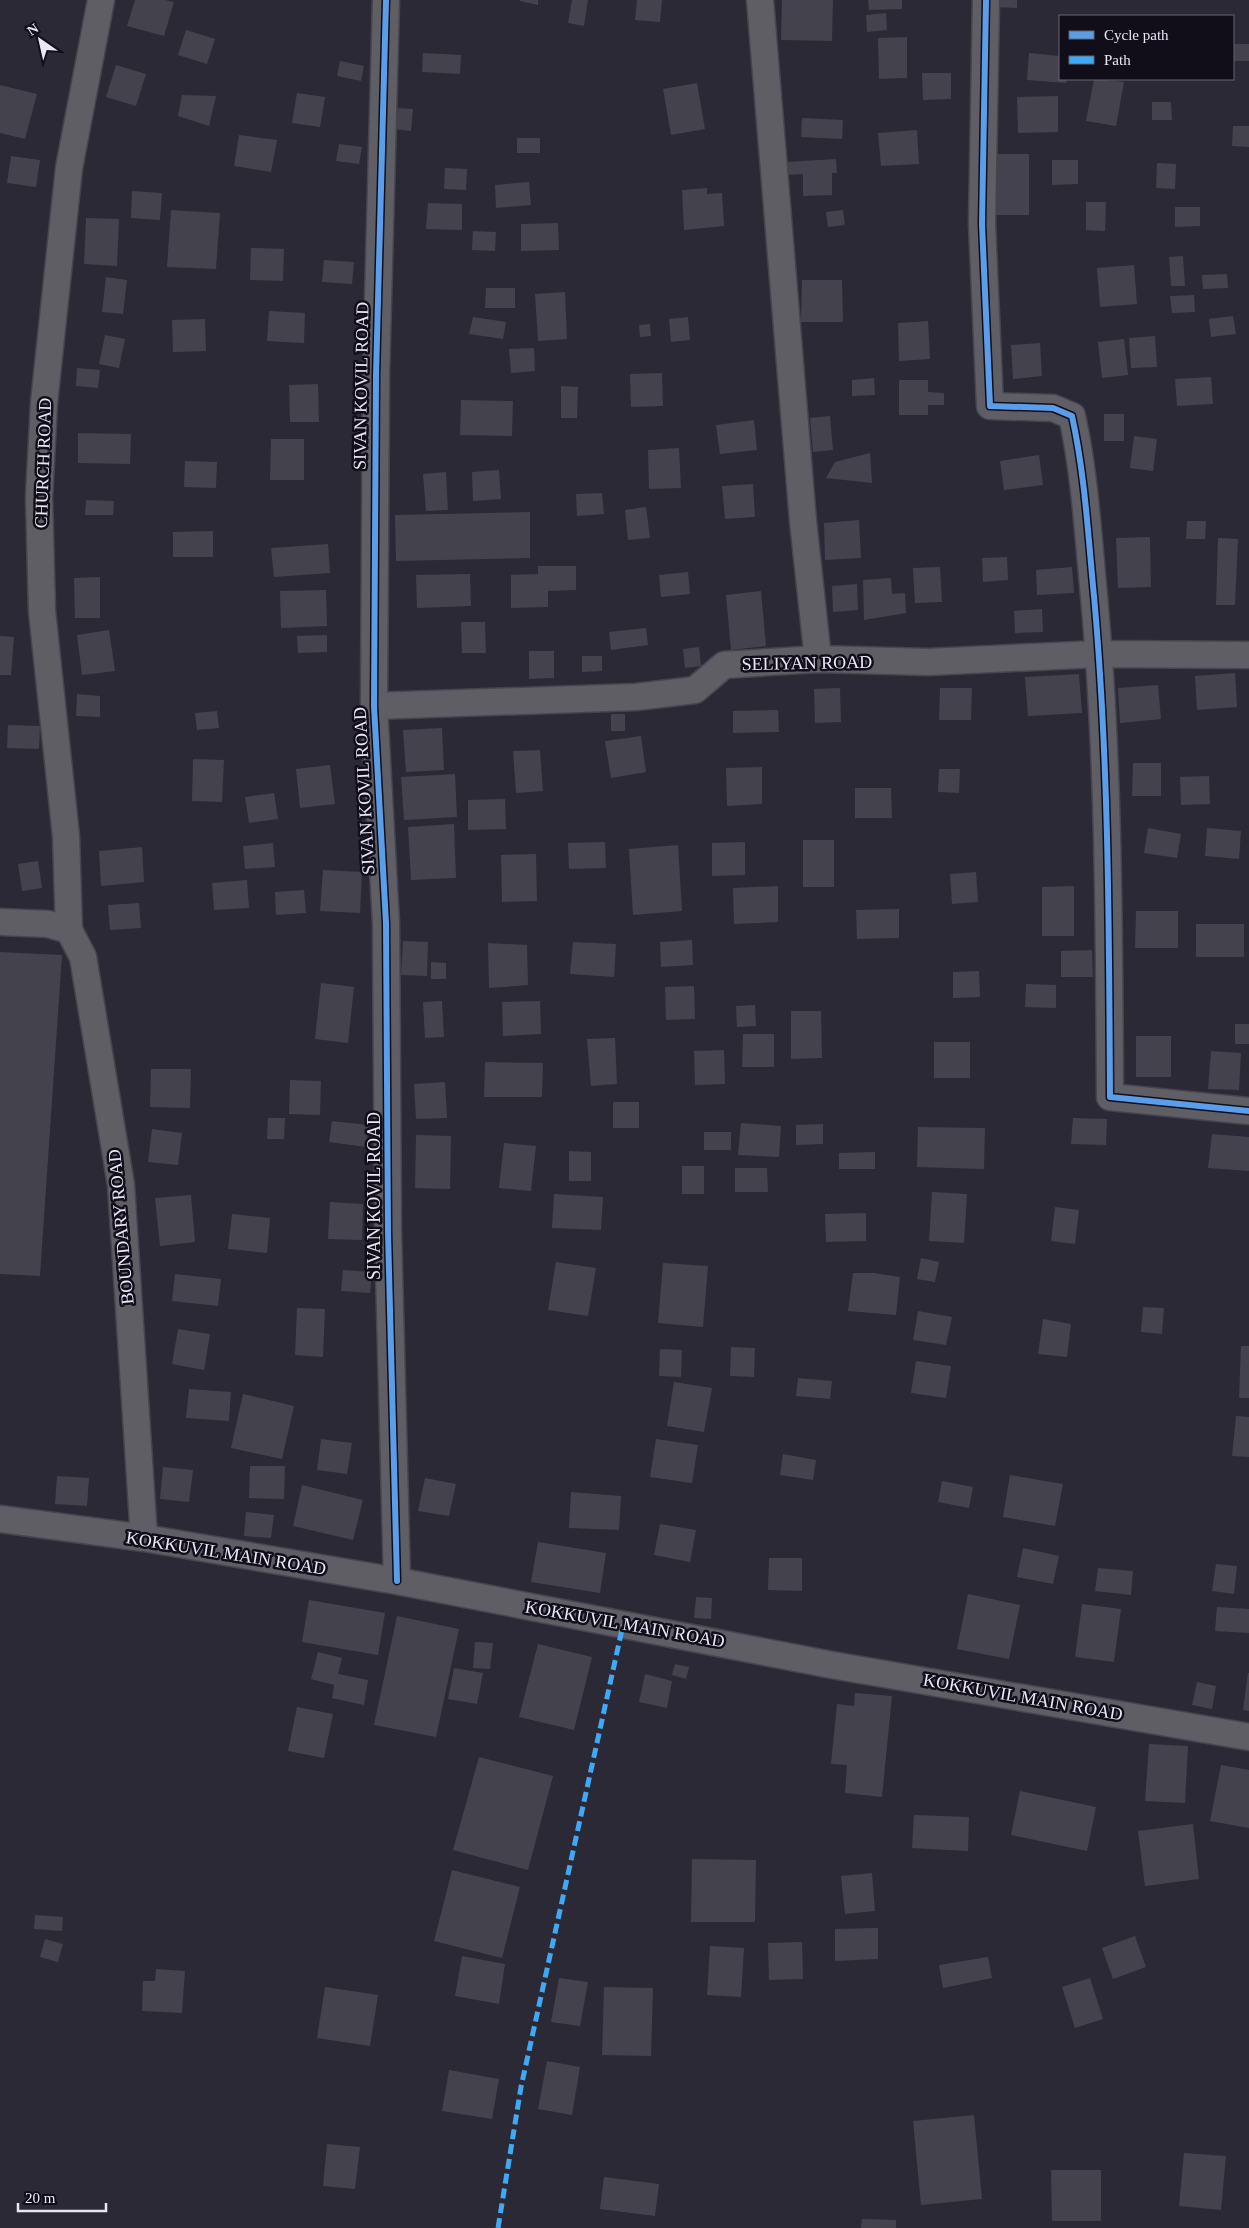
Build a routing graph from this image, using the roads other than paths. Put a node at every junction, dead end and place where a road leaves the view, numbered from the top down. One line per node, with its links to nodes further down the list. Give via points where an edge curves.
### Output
1 (101, 0): 10 (street, CHURCH ROAD, via 68,168 44,403 39,497 42,611 66,836)
2 (386, 0): 8 (street, SIVAN KOVIL ROAD, via 376,360)
3 (760, 0): 7 (street)
4 (986, 0): 5 (street, via 982,224 990,406 1053,408 1072,416 1082,462)
5 (1099, 654): 6 (street, SELIYAN ROAD); 7 (street, SELIYAN ROAD, via 928,662); 11 (street, via 1108,866 1110,1097)
6 (1249, 655)
7 (818, 659): 8 (street, SELIYAN ROAD, via 724,665 695,690 636,698)
8 (374, 706): 14 (street, SIVAN KOVIL ROAD, via 386,923 388,1232)
9 (0, 922): 10 (street, via 48,924)
10 (69, 930): 13 (street, BOUNDARY ROAD, via 82,957 121,1186)
11 (1249, 1111)
12 (0, 1519): 13 (street, KOKKUVIL MAIN ROAD)
13 (144, 1538): 14 (street, KOKKUVIL MAIN ROAD)
14 (397, 1581): 15 (street, KOKKUVIL MAIN ROAD, via 832,1665)
15 (1249, 1737)

